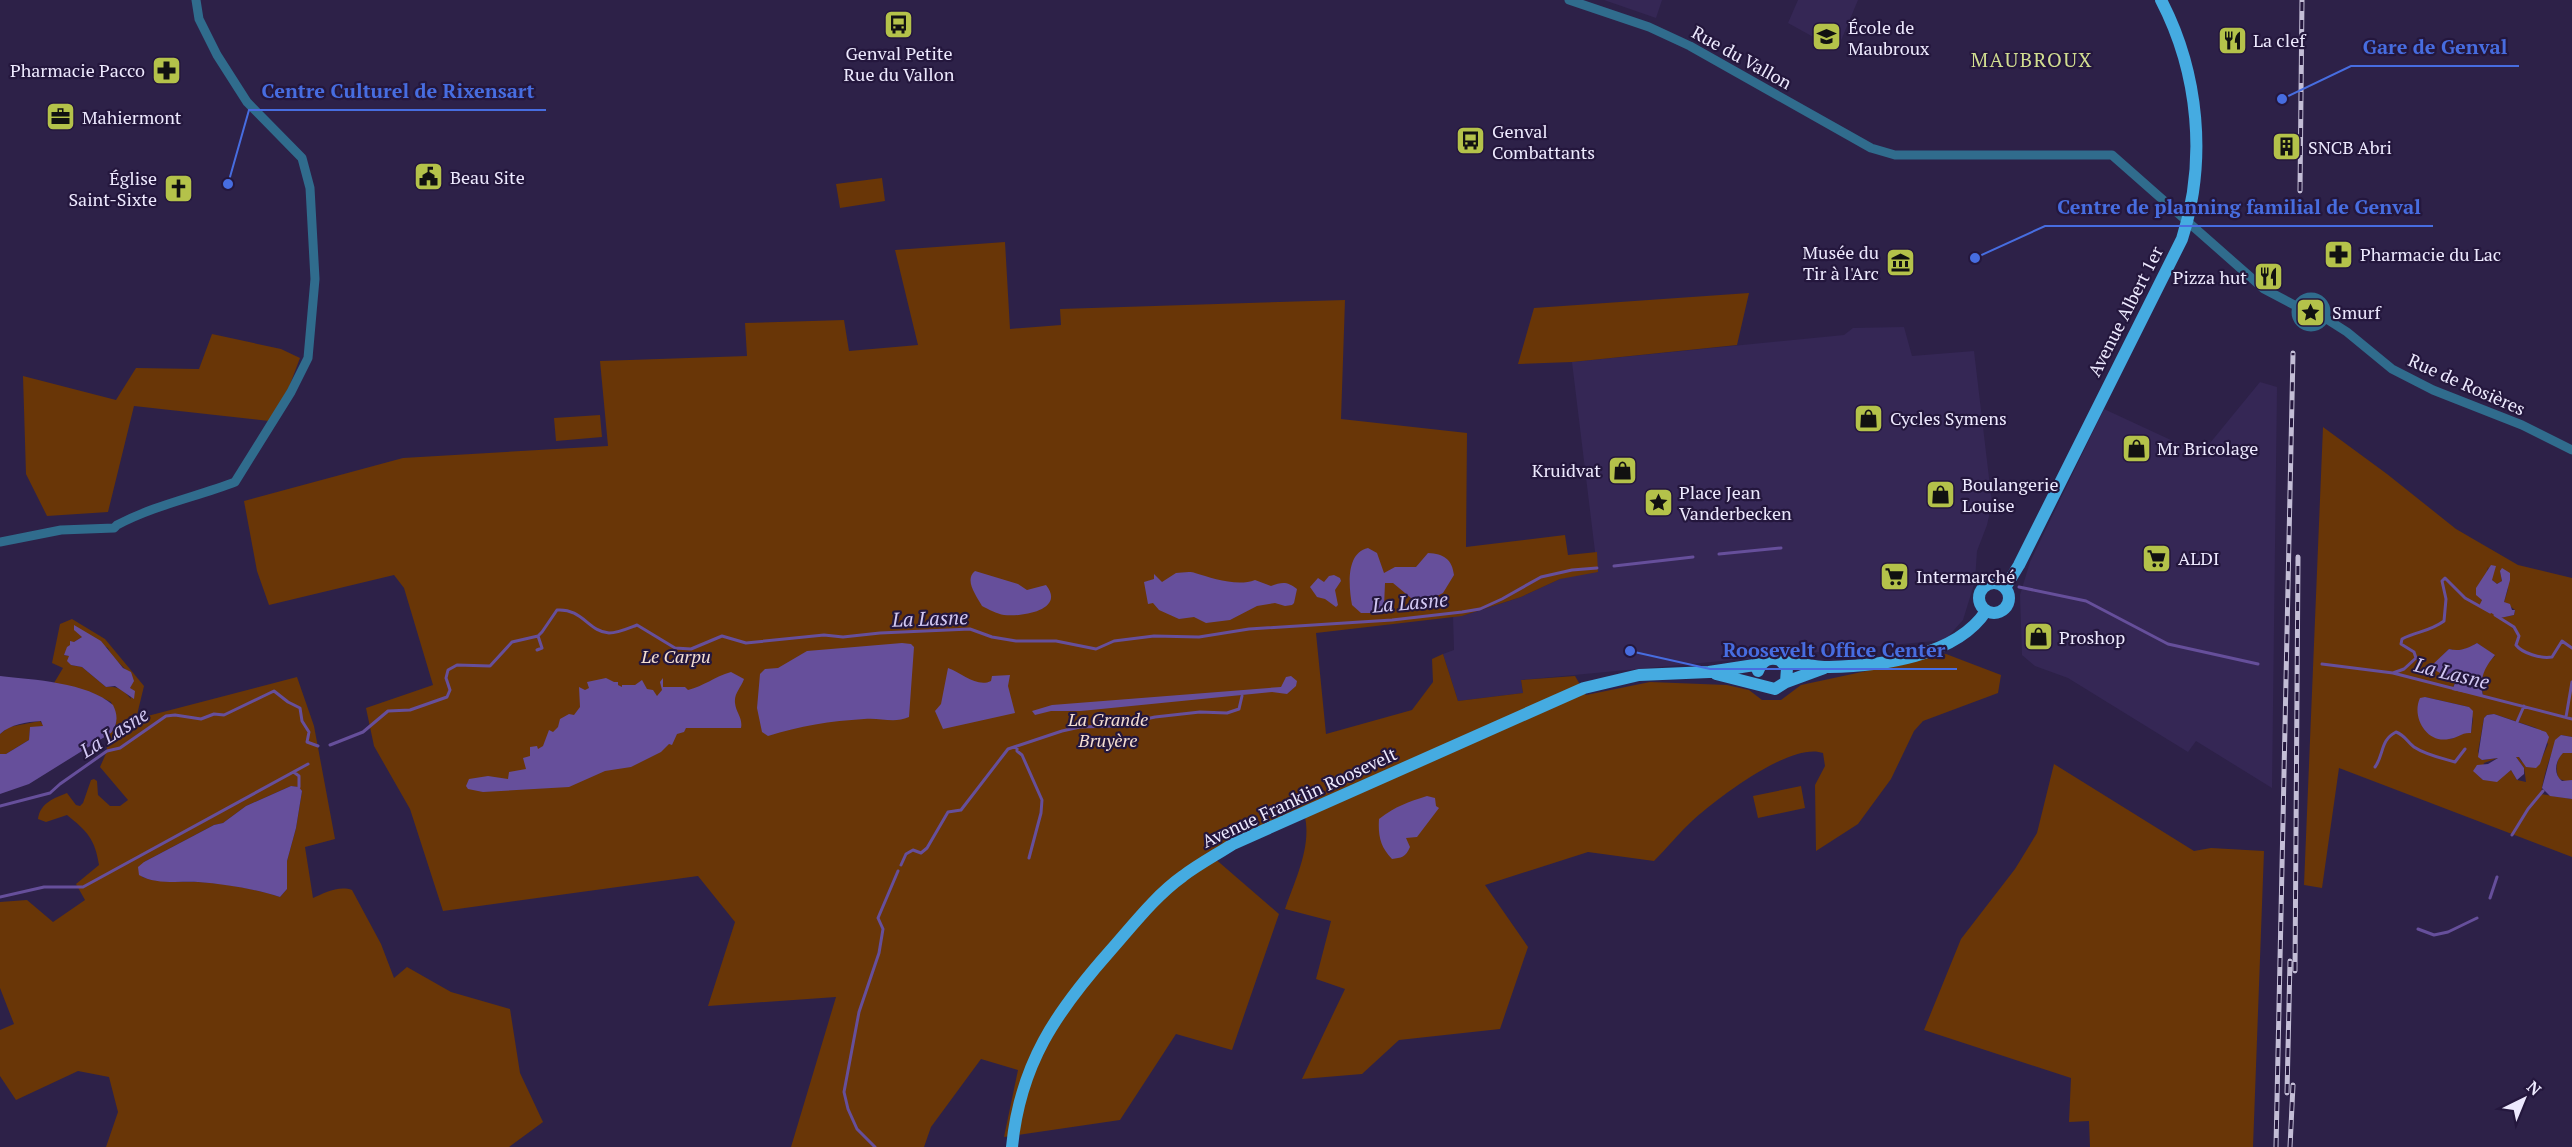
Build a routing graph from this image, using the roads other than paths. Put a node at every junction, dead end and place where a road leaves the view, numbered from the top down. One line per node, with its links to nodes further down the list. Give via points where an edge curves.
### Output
1 (196, 0): 8 (street, via 202,25 238,87 254,110 294,148 306,168 315,279 308,358 235,482 149,510 114,528 61,530)
2 (1569, 0): 4 (street, Rue du Vallon, via 1623,17 1690,46 1871,148 1896,154 2112,155)
3 (2161, 0): 4 (main road, Avenue Albert 1er, via 2185,58 2196,129 2196,164)
4 (2187, 221): 5 (street, via 2264,289); 9 (main road, Avenue Albert 1er)
5 (2298, 306): 6 (street, via 2307,298 2318,299 2324,305); 6 (street, via 2296,314 2306,326 2314,327)
6 (2325, 318): 7 (street, Rue de Rosières, via 2392,369)
7 (2572, 450)
8 (0, 542)
9 (2005, 588): 10 (main road, via 2009,599 2005,609 1996,614); 10 (main road, via 1992,583 1982,587 1978,598)
10 (1986, 611): 13 (main road, via 1966,632 1931,651 1875,663)
11 (1783, 662): 12 (main road, via 1772,658); 13 (main road); 15 (main road, via 1787,668)
12 (1761, 664): 14 (main road, Avenue Franklin Roosevelt); 16 (main road, via 1759,679)
13 (1828, 667): 15 (main road)
14 (1709, 672): 16 (main road, Avenue Franklin Roosevelt); 17 (main road, Avenue Franklin Roosevelt, via 1639,675 1567,694 1233,844 1181,877 1148,907 1057,1015 1027,1077)
15 (1786, 682): 16 (main road, via 1775,688)
16 (1764, 686)
17 (1012, 1147)

